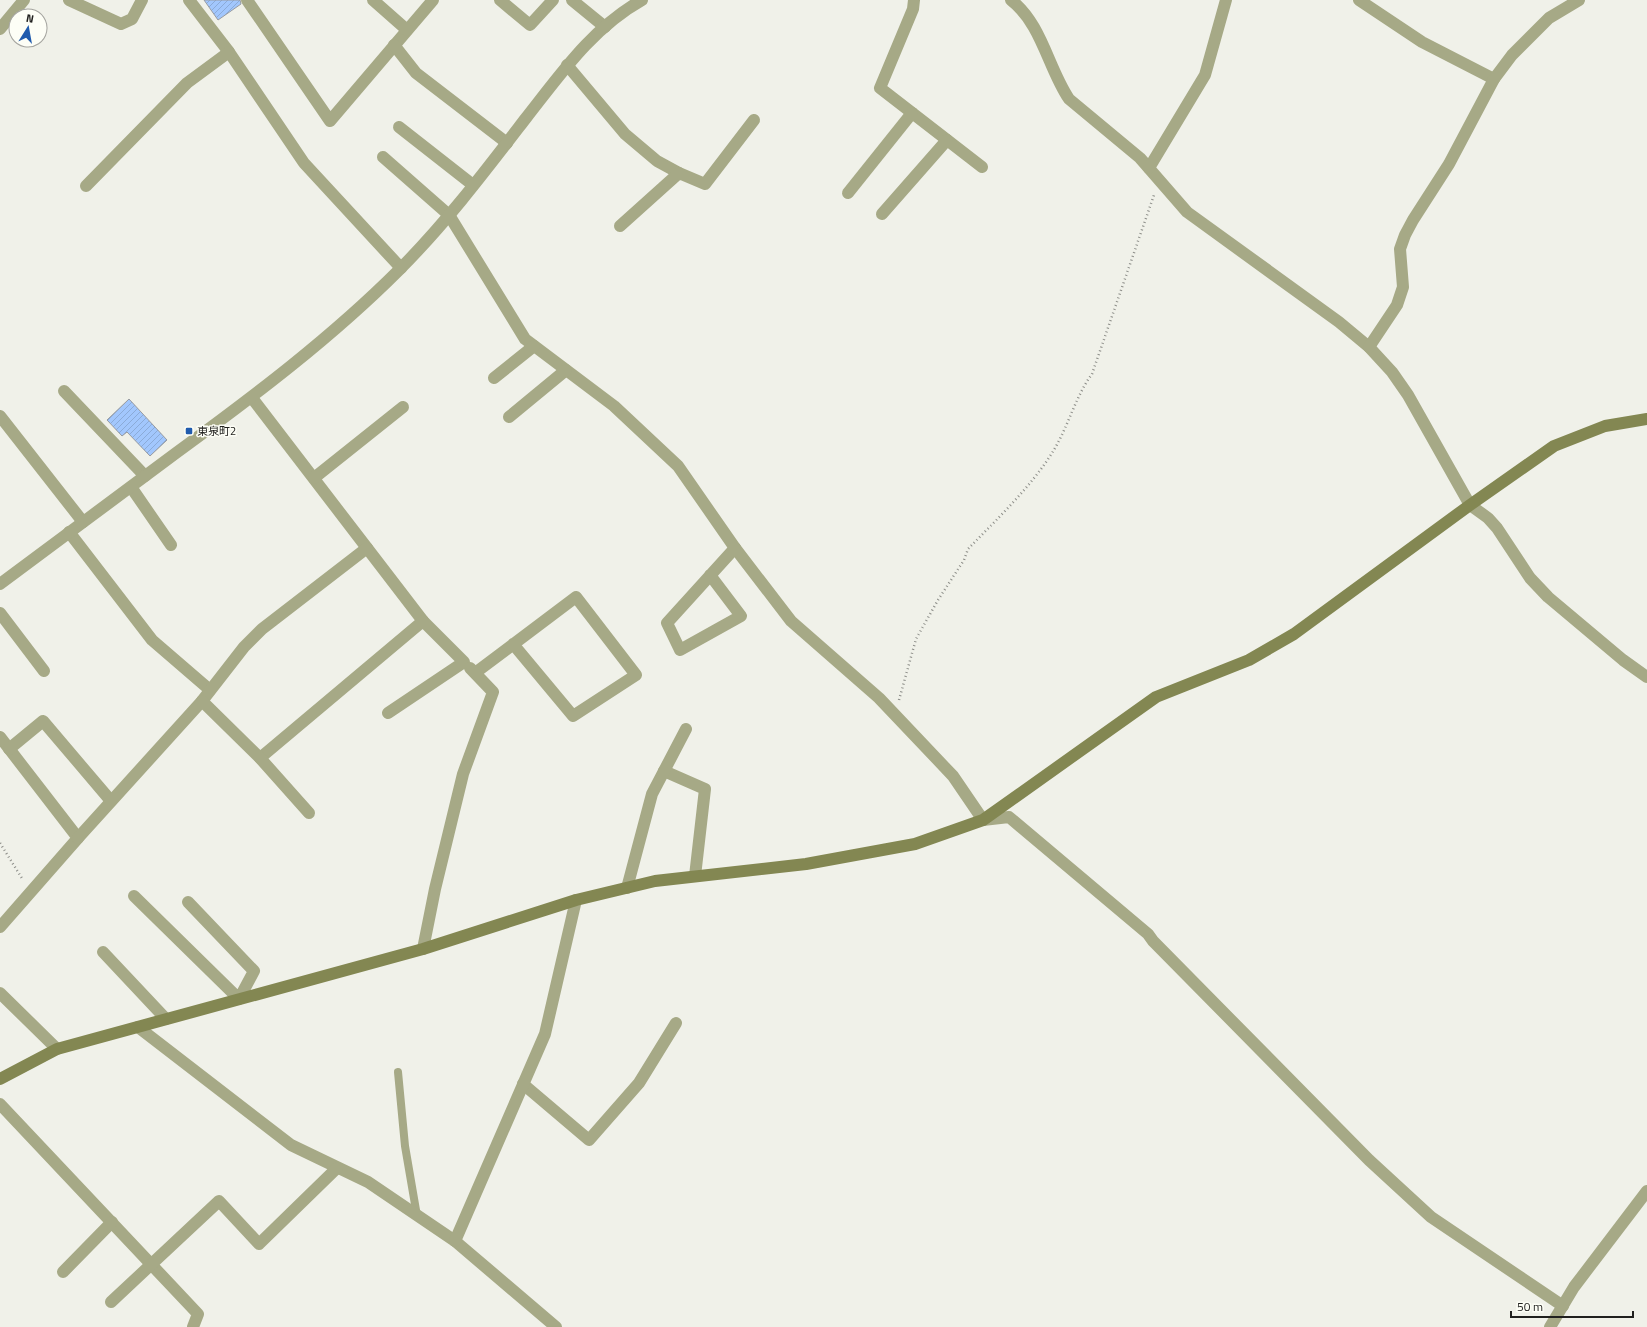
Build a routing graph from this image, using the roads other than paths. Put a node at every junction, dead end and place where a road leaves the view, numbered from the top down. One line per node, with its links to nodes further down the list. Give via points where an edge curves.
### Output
1 (24, 0): 18 (street)
2 (69, 0): 3 (street, via 121,24 132,19)
3 (142, 0)
4 (247, 0): 20 (street, via 330,121)
5 (373, 0): 19 (street)
6 (433, 0): 19 (street)
7 (500, 0): 8 (street, via 530,25)
8 (554, 0)
9 (572, 0): 17 (street)
10 (642, 0): 17 (street)
11 (914, 0): 24 (street, via 913,9 880,88)
12 (1011, 0): 31 (street, via 1020,7 1037,32 1061,86 1070,99)
13 (1226, 0): 31 (street, via 1205,75)
14 (1359, 0): 23 (street, via 1422,42)
15 (1579, 0): 23 (street, via 1549,18 1512,55)
16 (191, 1): 21 (street)
17 (605, 27): 22 (street, via 588,41)
18 (0, 28)
19 (407, 30): 20 (street)
20 (394, 45): 28 (street, via 416,73)
21 (228, 52): 34 (street, via 188,83); 39 (street, via 304,163)
22 (567, 66): 28 (street); 32 (street, via 625,134 657,161)
23 (1494, 79): 41 (street, via 1449,164 1405,235 1400,249 1403,288 1397,305)
24 (912, 113): 27 (street); 35 (street)
25 (754, 120): 32 (street, via 704,184)
26 (399, 126): 33 (street)
27 (947, 140): 30 (street); 36 (street)
28 (507, 143): 33 (street)
29 (383, 157): 37 (street)
30 (982, 167)
31 (1150, 168): 41 (street, via 1187,212 1339,322)
32 (679, 173): 38 (street)
33 (473, 185): 37 (street)
34 (86, 186)
35 (848, 193)
36 (882, 214)
37 (449, 215): 39 (street); 40 (street, via 525,339)
38 (620, 226)
39 (401, 268): 45 (street, via 319,344)
40 (534, 346): 42 (street); 43 (street)
41 (1369, 347): 53 (street, via 1392,372 1408,395)
42 (566, 370): 48 (street); 58 (street, via 614,406 678,466)
43 (494, 378)
44 (64, 391): 50 (street)
45 (252, 398): 50 (street); 51 (street)
46 (403, 407): 51 (street)
47 (0, 416): 54 (street)
48 (509, 417)
49 (1647, 419): 53 (street, via 1605,426 1554,446)
50 (145, 476): 52 (street)
51 (314, 478): 57 (street)
52 (131, 487): 54 (street); 56 (street)
53 (1470, 505): 67 (street, via 1488,518 1530,578 1548,597); 78 (street, via 1294,634 1249,660 1156,697)
54 (83, 522): 55 (street)
55 (69, 532): 60 (street); 68 (street, via 152,640)
56 (171, 545)
57 (367, 548): 62 (street); 68 (street, via 262,629 244,646)
58 (735, 548): 59 (street); 78 (street, via 791,621 879,698 953,776)
59 (710, 575): 59 (street, via 667,623 680,650 741,616)
60 (0, 584)
61 (0, 613): 65 (street)
62 (422, 621): 64 (street); 74 (street)
63 (513, 644): 63 (street, via 576,597 636,675 573,716); 66 (street)
64 (464, 662): 66 (street); 70 (street)
65 (44, 671)
66 (475, 673): 86 (street, via 493,692 463,774)
67 (1647, 677)
68 (210, 690): 69 (street)
69 (202, 701): 74 (street); 76 (street)
70 (388, 714)
71 (686, 729): 75 (street)
72 (0, 737): 73 (street)
73 (9, 749): 76 (street, via 43,721); 79 (street)
74 (260, 758): 77 (street)
75 (664, 771): 80 (street, via 705,788); 81 (street, via 652,794)
76 (111, 801): 79 (street)
77 (309, 813)
78 (983, 820): 80 (street, via 915,844 806,864); 106 (street, via 1009,817 1148,934 1369,1160 1431,1217)
79 (78, 838): 85 (street)
80 (695, 876): 81 (street, via 655,881)
81 (627, 888): 83 (street)
82 (134, 896): 89 (street)
83 (576, 900): 86 (street); 96 (street, via 545,1034)
84 (188, 902): 89 (street, via 254,971)
85 (0, 927)
86 (423, 949): 89 (street)
87 (103, 952): 90 (street)
88 (0, 993): 93 (street)
89 (239, 999): 90 (street)
90 (166, 1019): 92 (street)
91 (676, 1023): 96 (street, via 639,1083 589,1140)
92 (138, 1027): 93 (street); 98 (street, via 291,1145)
93 (58, 1049): 95 (street)
94 (398, 1072): 100 (lane, via 405,1146)
95 (0, 1079)
96 (523, 1084): 102 (street)
97 (0, 1104): 101 (street)
98 (337, 1168): 100 (street, via 368,1182); 103 (street, via 259,1244 219,1201)
99 (1647, 1191): 106 (street, via 1574,1286)
100 (417, 1216): 102 (street)
101 (112, 1222): 103 (street); 104 (street)
102 (455, 1241): 108 (street)
103 (152, 1264): 105 (street); 107 (street, via 198,1314)
104 (63, 1272)
105 (111, 1302)
106 (1563, 1306): 109 (street)
107 (193, 1327)
108 (556, 1327)
109 (1550, 1327)

